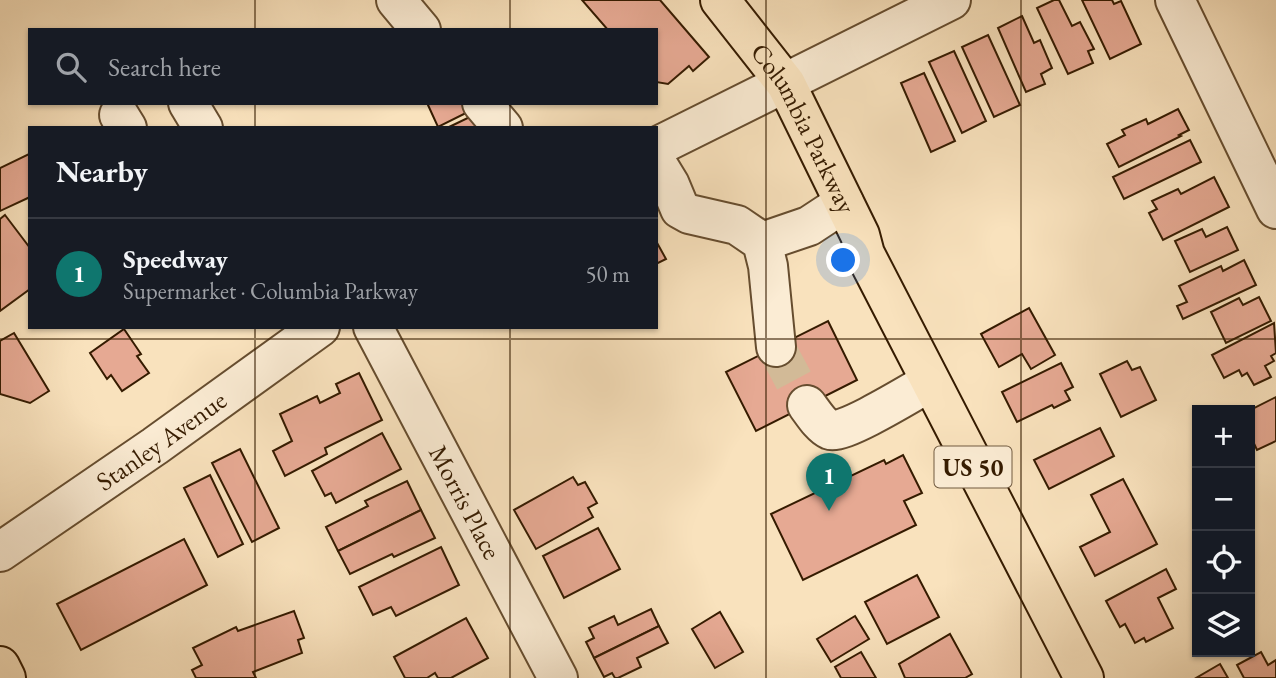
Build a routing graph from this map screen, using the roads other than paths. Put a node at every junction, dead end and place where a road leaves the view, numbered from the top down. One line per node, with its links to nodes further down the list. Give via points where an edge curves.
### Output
1 (397, 0): 5 (street)
2 (720, 0): 6 (main road, Columbia Parkway / US 50)
3 (951, 0): 6 (street)
4 (1175, 0): 14 (street)
5 (419, 28)
6 (786, 84): 11 (street); 13 (main road, Columbia Parkway / US 50)
7 (189, 105): 9 (street)
8 (484, 105): 10 (street)
9 (202, 126)
10 (501, 126)
11 (658, 146)
12 (658, 165): 15 (street, via 680,209 737,225)
13 (844, 203): 15 (street, via 809,226); 20 (main road, Columbia Parkway / US 50)
14 (1276, 209)
15 (762, 242): 19 (street)
16 (313, 329): 18 (street, Stanley Avenue)
17 (374, 329): 25 (street, Morris Place)
18 (277, 339): 22 (street, Stanley Avenue, via 155,446)
19 (776, 347)
20 (930, 382): 21 (street, via 836,431 827,429); 26 (main road, Columbia Parkway / US 50)
21 (807, 405)
22 (0, 552)
23 (0, 666): 24 (main road)
24 (6, 678)
25 (558, 678)
26 (1084, 678)

